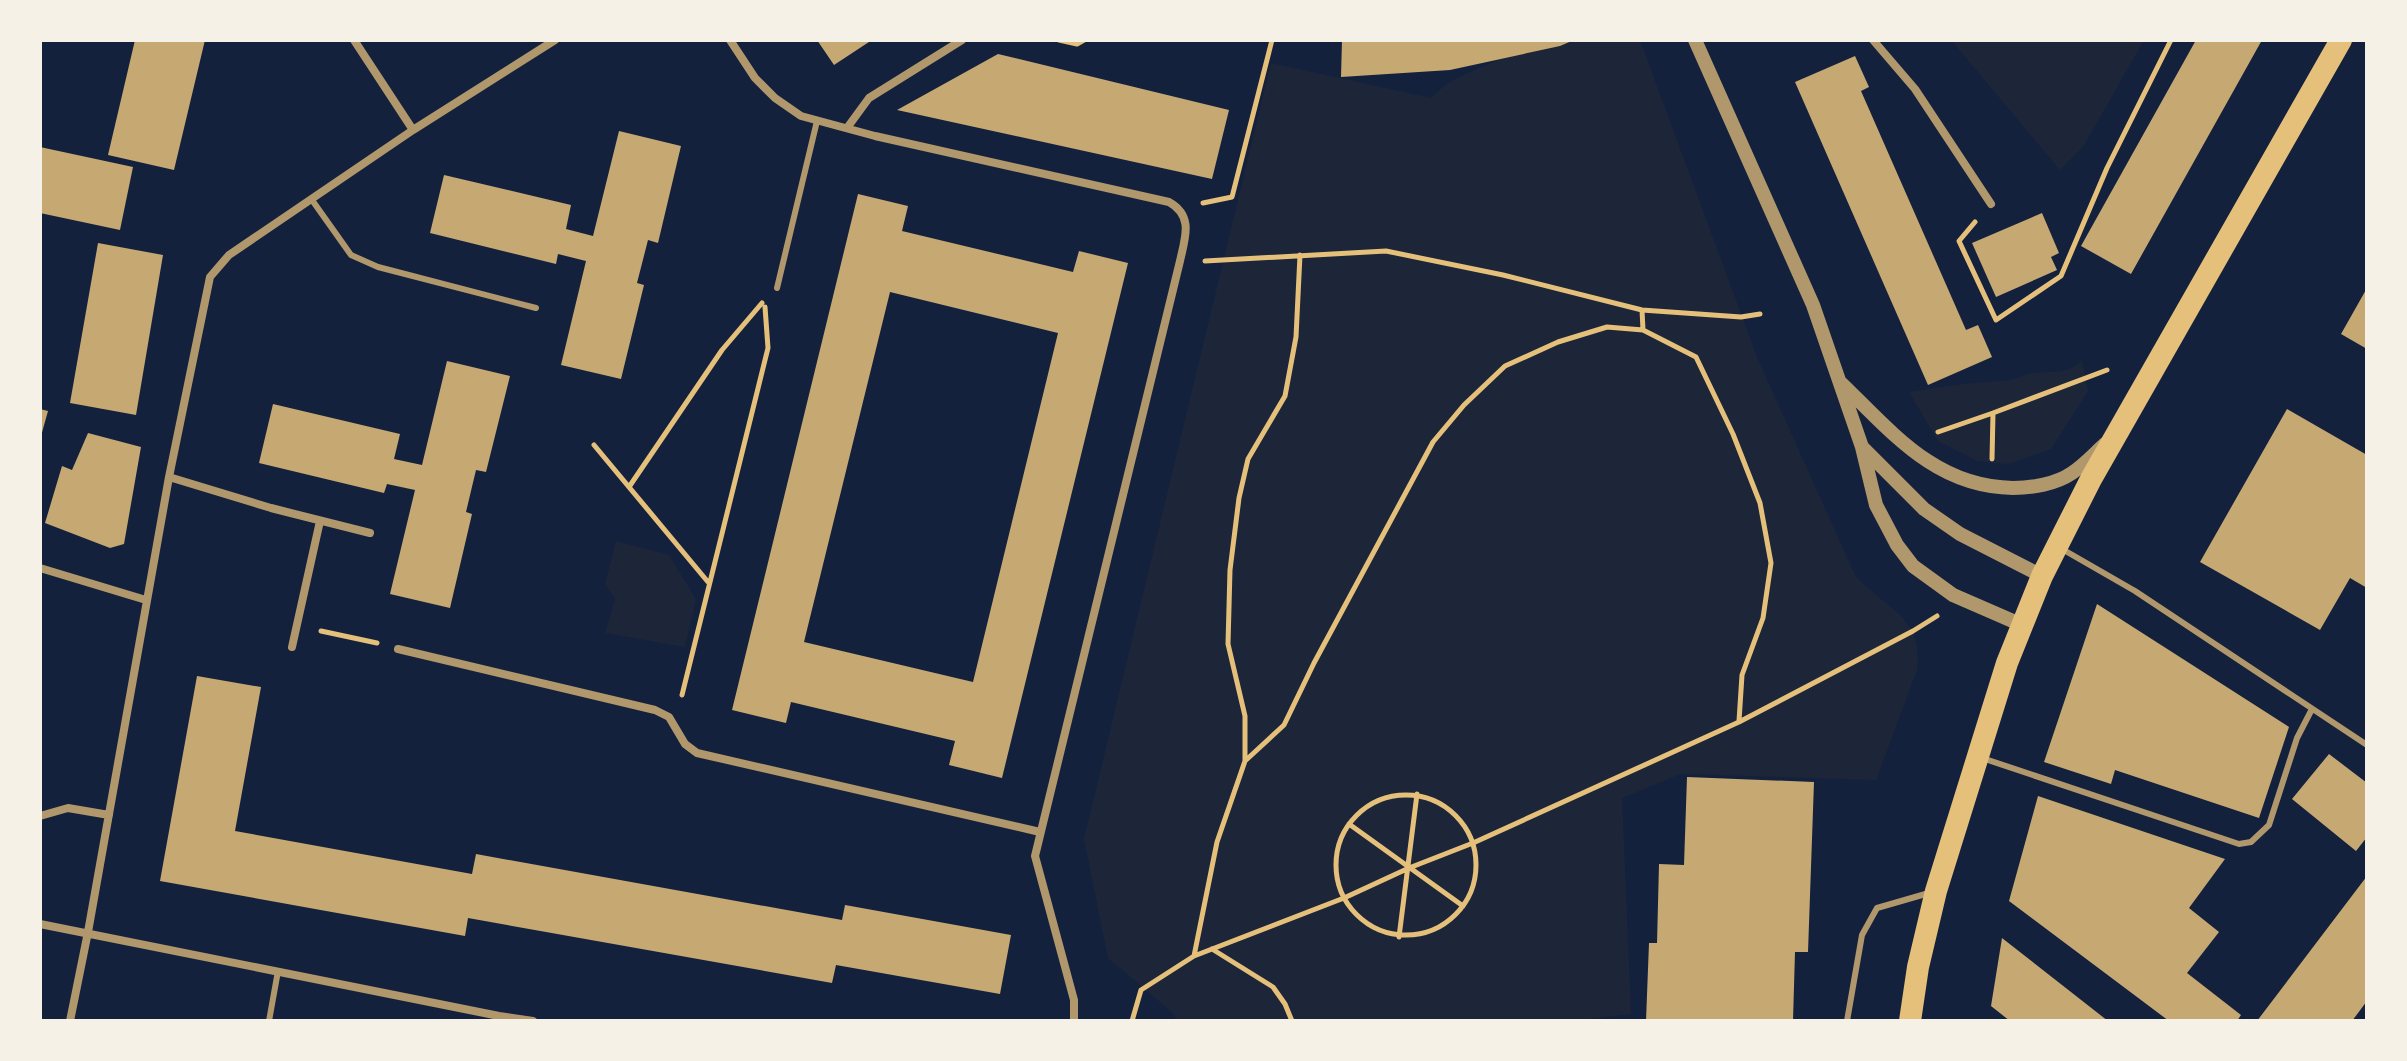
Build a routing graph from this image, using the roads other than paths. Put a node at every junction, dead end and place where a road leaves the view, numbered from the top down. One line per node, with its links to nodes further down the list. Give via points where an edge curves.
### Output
1 (354, 40): 10 (street)
2 (555, 40): 10 (street)
3 (730, 40): 8 (street, via 775,98)
4 (962, 40): 9 (street, via 869,98)
5 (1695, 40): 15 (street, via 1804,282)
6 (1873, 40): 12 (street, via 1915,89)
7 (2341, 40): 16 (highway)
8 (817, 121): 9 (street); 13 (lane)
9 (847, 128): 33 (street, via 1169,202 1180,208 1185,220 1180,261)
10 (413, 130): 11 (street)
11 (312, 200): 14 (lane, via 351,255 378,267); 18 (street, via 229,255 210,277)
12 (1991, 204)
13 (777, 288)
14 (536, 308)
15 (1839, 382): 16 (street, via 1914,452 1962,480 1991,488 2032,488 2070,474); 17 (street)
16 (2117, 434): 21 (highway)
17 (1862, 447): 23 (street, via 1924,509); 25 (street, via 1876,505 1913,566 1953,595)
18 (169, 477): 19 (street); 24 (street)
19 (320, 521): 20 (street); 26 (street)
20 (370, 533)
21 (2056, 546): 23 (highway); 28 (lane, via 2135,591)
22 (40, 568): 24 (street)
23 (2042, 576): 25 (highway)
24 (146, 600): 31 (street)
25 (2022, 625): 30 (highway)
26 (292, 647)
27 (398, 649): 33 (street, via 655,710 669,717 697,753)
28 (2312, 709): 29 (lane); 30 (lane, via 2269,825 2251,842 2239,844)
29 (2367, 745)
30 (1979, 757): 34 (highway)
31 (109, 815): 32 (street, via 68,808); 36 (street)
32 (40, 816)
33 (1040, 832): 41 (street, via 1035,856 1074,1000)
34 (1936, 891): 42 (lane, via 1877,908 1862,935); 43 (highway)
35 (40, 924): 36 (street)
36 (88, 932): 37 (street); 38 (street)
37 (278, 971): 39 (lane); 40 (street)
38 (70, 1021)
39 (269, 1021)
40 (533, 1021)
41 (1074, 1021)
42 (1847, 1021)
43 (1910, 1021)

